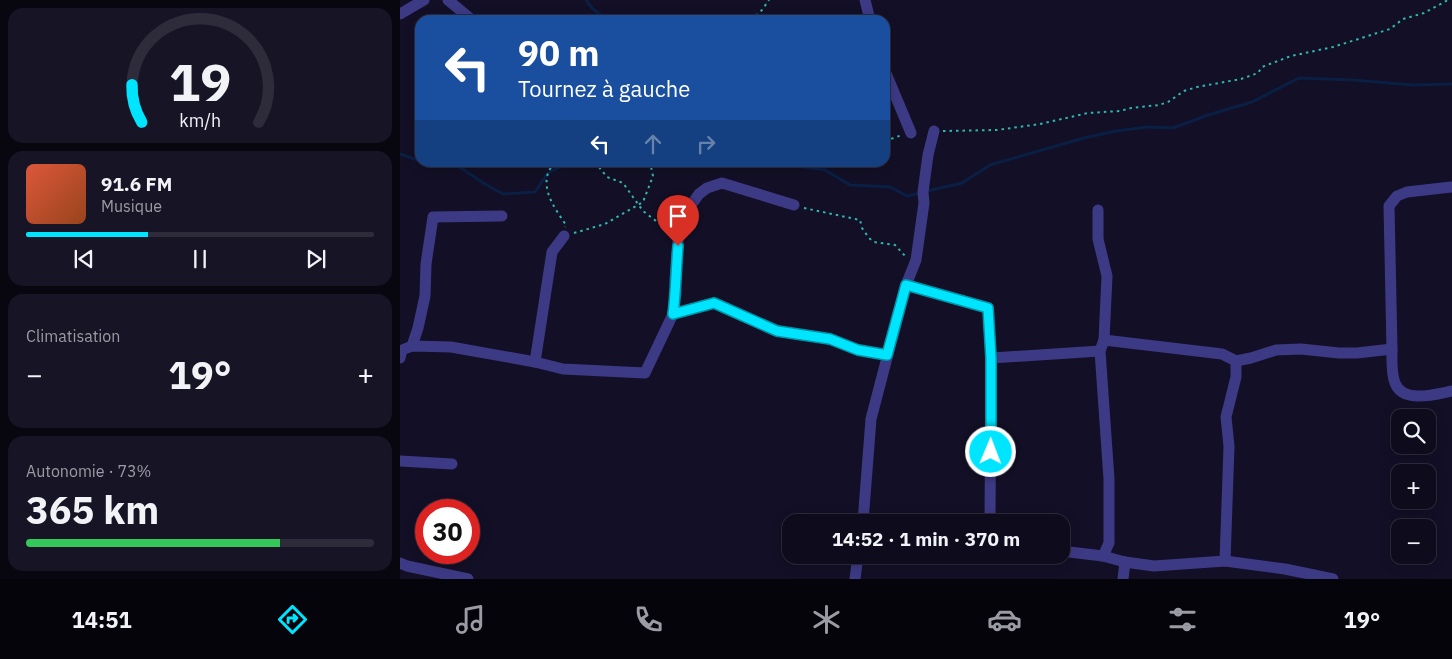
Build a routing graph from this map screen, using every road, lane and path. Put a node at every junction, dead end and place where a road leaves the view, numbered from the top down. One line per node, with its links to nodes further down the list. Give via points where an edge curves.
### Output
1 (424, 0): 6 (street)
2 (448, 0): 7 (street)
3 (769, 0): 8 (path)
4 (865, 0): 9 (street)
5 (1448, 0): 11 (path, via 1424,13 1403,19 1390,29 1291,56 1262,67 1258,73 1197,87 1158,105 1088,113 996,130)
6 (400, 14)
7 (466, 15)
8 (756, 15)
9 (869, 15)
10 (890, 82): 12 (street)
11 (934, 132): 24 (street, via 928,155)
12 (911, 133): 13 (path)
13 (890, 139)
14 (551, 167): 23 (path, via 547,189 566,225)
15 (599, 167): 18 (path, via 607,178 623,183)
16 (651, 167): 18 (path, via 653,176 643,202)
17 (1450, 187): 29 (street, via 1407,192 1397,196 1389,206)
18 (638, 204): 22 (path, via 660,224); 23 (path, via 605,224)
19 (794, 206): 22 (street, via 722,183 699,194); 24 (path, via 860,220 862,228 874,242 895,245 905,256)
20 (1098, 210): 28 (street, via 1098,239 1107,276)
21 (502, 216): 27 (street, via 432,217 424,296)
22 (679, 229): 26 (street)
23 (564, 236): 34 (street, via 552,252)
24 (916, 260): 25 (street)
25 (906, 285): 30 (street); 32 (street, via 988,308)
26 (673, 314): 30 (street, via 714,303 777,331 830,339 858,350); 34 (street, via 645,373 563,369)
27 (412, 346): 31 (street, via 402,350); 34 (street, via 451,347)
28 (1102, 346): 32 (street); 33 (street, via 1222,354); 41 (street, via 1109,478 1109,543)
29 (1392, 348): 33 (street, via 1357,354 1276,350); 35 (street, via 1395,384 1401,390 1412,396)
30 (887, 355): 38 (street, via 871,419)
31 (400, 358)
32 (991, 358): 39 (street)
33 (1236, 361): 42 (street, via 1236,377 1226,416)
34 (535, 362)
35 (1452, 391)
36 (400, 461): 37 (street)
37 (452, 464)
38 (864, 514)
39 (990, 514)
40 (1070, 552): 41 (street)
41 (1103, 556): 44 (street)
42 (1225, 561): 44 (street, via 1154,566); 49 (street)
43 (400, 562): 46 (street)
44 (1125, 562): 48 (street)
45 (857, 564): 47 (street)
46 (467, 579)
47 (855, 579)
48 (1123, 579)
49 (1333, 579)

